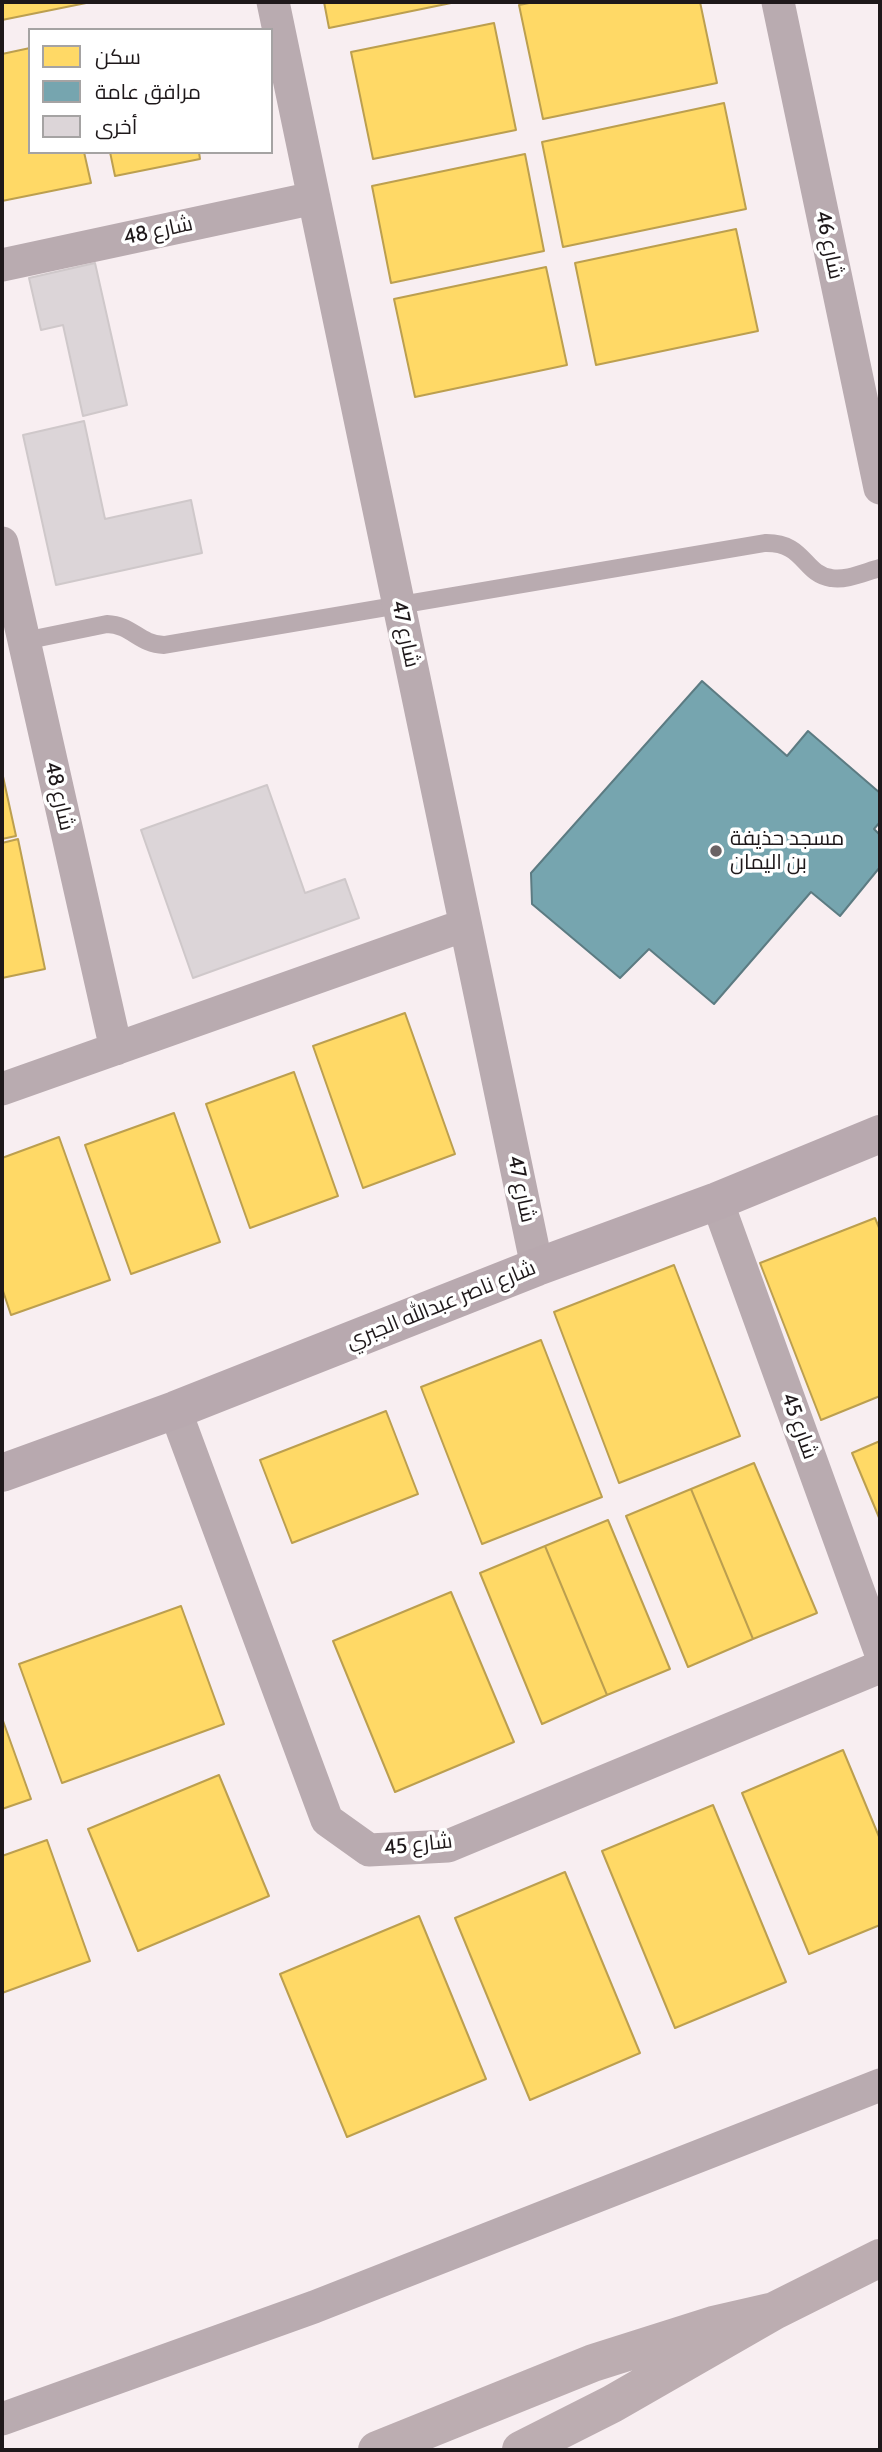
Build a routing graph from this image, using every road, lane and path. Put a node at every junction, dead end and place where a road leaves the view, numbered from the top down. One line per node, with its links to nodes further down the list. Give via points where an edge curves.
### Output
1 (272, 2): 3 (street, شارع 47)
2 (778, 2): 5 (street, شارع 46)
3 (314, 198): 4 (street, شارع 48); 8 (street, شارع 47)
4 (2, 265)
5 (880, 488)
6 (2, 543): 9 (street, شارع 48)
7 (880, 568): 8 (lane, via 832,579 822,576 789,546 765,542)
8 (399, 605): 9 (lane, via 164,645 143,641 128,628 107,624); 10 (street, شارع 47)
9 (24, 641): 11 (street, شارع 48)
10 (465, 925): 11 (street); 15 (street, شارع 47)
11 (116, 1049): 12 (street)
12 (2, 1089)
13 (880, 1134): 14 (street, شارع ناصر عبدالله الجبري)
14 (717, 1201): 15 (street, شارع ناصر عبدالله الجبري); 18 (street, شارع 45)
15 (537, 1267): 16 (street, شارع ناصر عبدالله الجبري)
16 (174, 1410): 17 (street, شارع ناصر عبدالله الجبري); 19 (street, شارع 45, via 327,1820 369,1850 448,1846)
17 (2, 1474)
18 (880, 1651)
19 (880, 1667)
20 (880, 2085): 23 (street, via 314,2307)
21 (880, 2258): 22 (main road)
22 (774, 2311): 24 (main road, via 593,2363); 25 (main road, via 612,2404)
23 (2, 2419)
24 (377, 2450)
25 (521, 2450)

